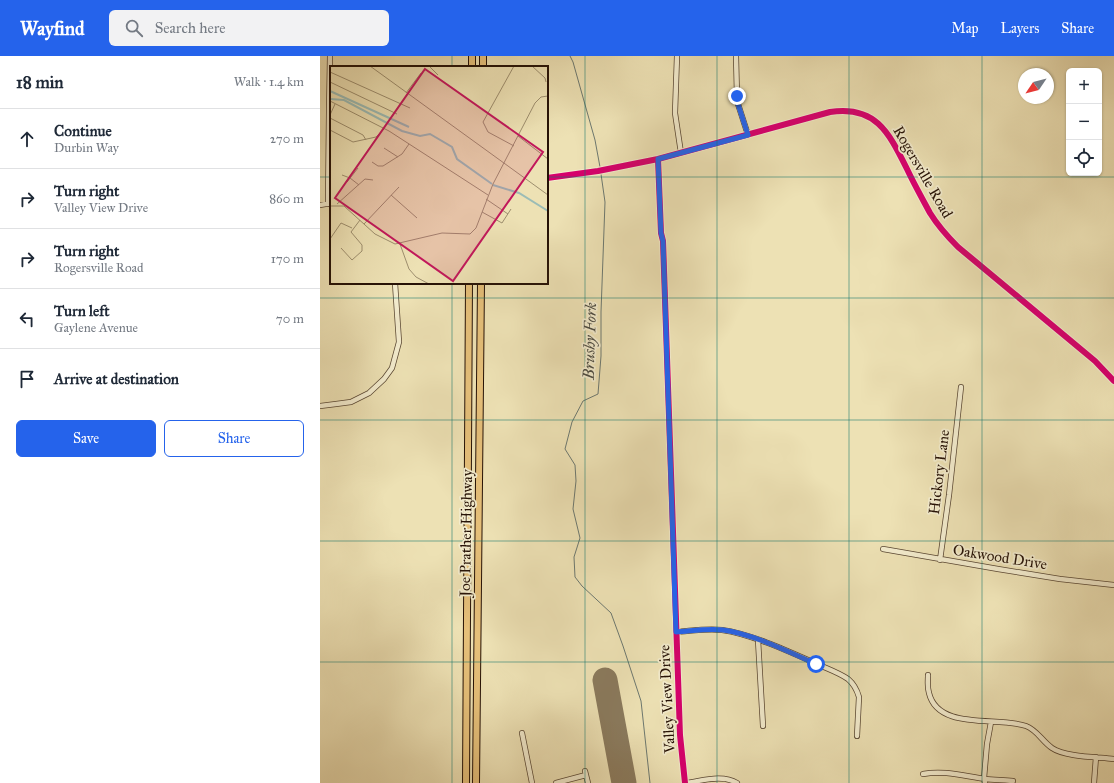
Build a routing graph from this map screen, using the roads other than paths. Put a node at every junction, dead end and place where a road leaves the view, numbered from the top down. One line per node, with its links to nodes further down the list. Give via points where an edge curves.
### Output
1 (330, 56): 8 (street)
2 (677, 56): 5 (street, via 675,113)
3 (736, 56): 4 (street, via 738,104)
4 (748, 135): 5 (street, Rogersville Road); 13 (street, Rogersville Road, via 838,110 864,114 871,118 891,139 930,213 949,238 1095,361)
5 (681, 153): 6 (street, Rogersville Road)
6 (658, 159): 7 (street, Rogersville Road); 19 (street, Valley View Drive)
7 (548, 178)
8 (330, 204): 9 (street)
9 (320, 205)
10 (395, 284): 15 (street, via 399,342 392,368 369,393 350,402)
11 (470, 284): 31 (highway, Joe Prather Highway)
12 (481, 284): 32 (highway, Joe Prather Highway)
13 (1114, 380)
14 (961, 387): 17 (street, Hickory Lane)
15 (320, 406)
16 (883, 549): 17 (street, Oakwood Drive)
17 (940, 560): 18 (street, Oakwood Drive)
18 (1114, 585)
19 (676, 632): 20 (street, via 718,630); 36 (street, Valley View Drive, via 681,740)
20 (758, 640): 23 (street); 25 (street, via 842,675 852,682 859,697)
21 (928, 675): 22 (street, via 929,695 940,711 954,717)
22 (991, 722): 26 (street, via 1027,726 1057,750); 29 (street)
23 (763, 726)
24 (522, 733): 33 (street)
25 (857, 736)
26 (1096, 757): 27 (street); 38 (street)
27 (1114, 759)
28 (923, 774): 29 (street, via 959,774)
29 (984, 781): 30 (street)
30 (1013, 781)
31 (466, 783)
32 (476, 783)
33 (532, 783)
34 (556, 783): 35 (street, via 586,773)
35 (588, 783)
36 (686, 783): 37 (street, via 719,778 731,779)
37 (737, 783)
38 (1094, 783)

